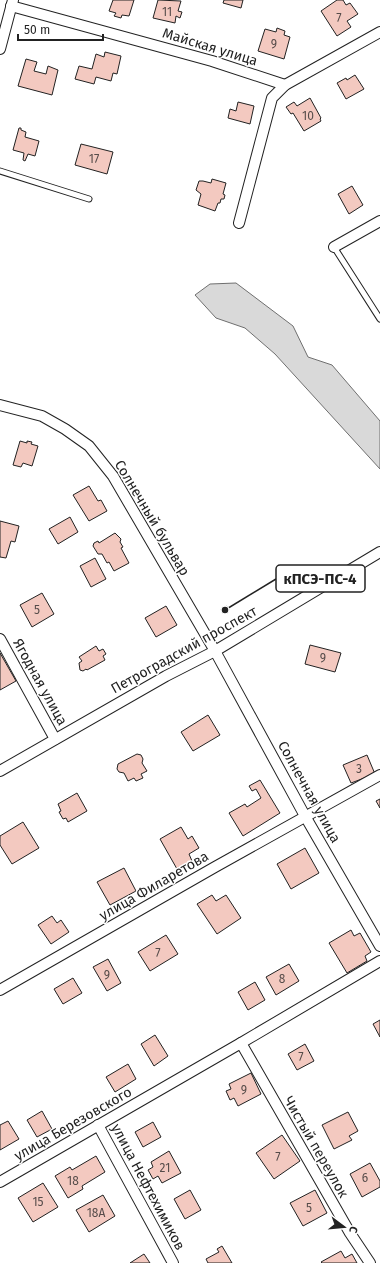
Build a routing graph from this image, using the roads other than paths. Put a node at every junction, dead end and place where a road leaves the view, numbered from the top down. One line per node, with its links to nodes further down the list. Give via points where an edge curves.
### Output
1 (12, 3): 3 (street); 4 (street, Майская улица)
2 (380, 32): 4 (street)
3 (0, 49)
4 (286, 85): 8 (street, via 272,98)
5 (0, 171): 6 (lane)
6 (89, 199)
7 (380, 221): 9 (street)
8 (239, 223)
9 (334, 247): 10 (lane)
10 (380, 319)
11 (0, 405): 14 (street, Солнечный бульвар, via 42,416 65,428 89,446 113,476)
12 (380, 552): 14 (street, Петроградский проспект)
13 (0, 639): 15 (street, Ягодная улица)
14 (215, 651): 15 (street, Петроградский проспект); 18 (street, Солнечная улица)
15 (55, 739): 16 (street, Петроградский проспект)
16 (0, 771)
17 (380, 775): 18 (street, улица Филаретова)
18 (305, 816): 19 (street, Солнечная улица); 21 (street, улица Филаретова)
19 (380, 946)
20 (380, 961): 22 (street, улица Березовского)
21 (0, 990)
22 (241, 1043): 23 (street, улица Березовского); 26 (street, Чистый переулок, via 350,1233)
23 (98, 1125): 24 (street, улица Березовского); 25 (street, улица Нефтехимиков)
24 (0, 1182)
25 (173, 1263)
26 (370, 1263)

